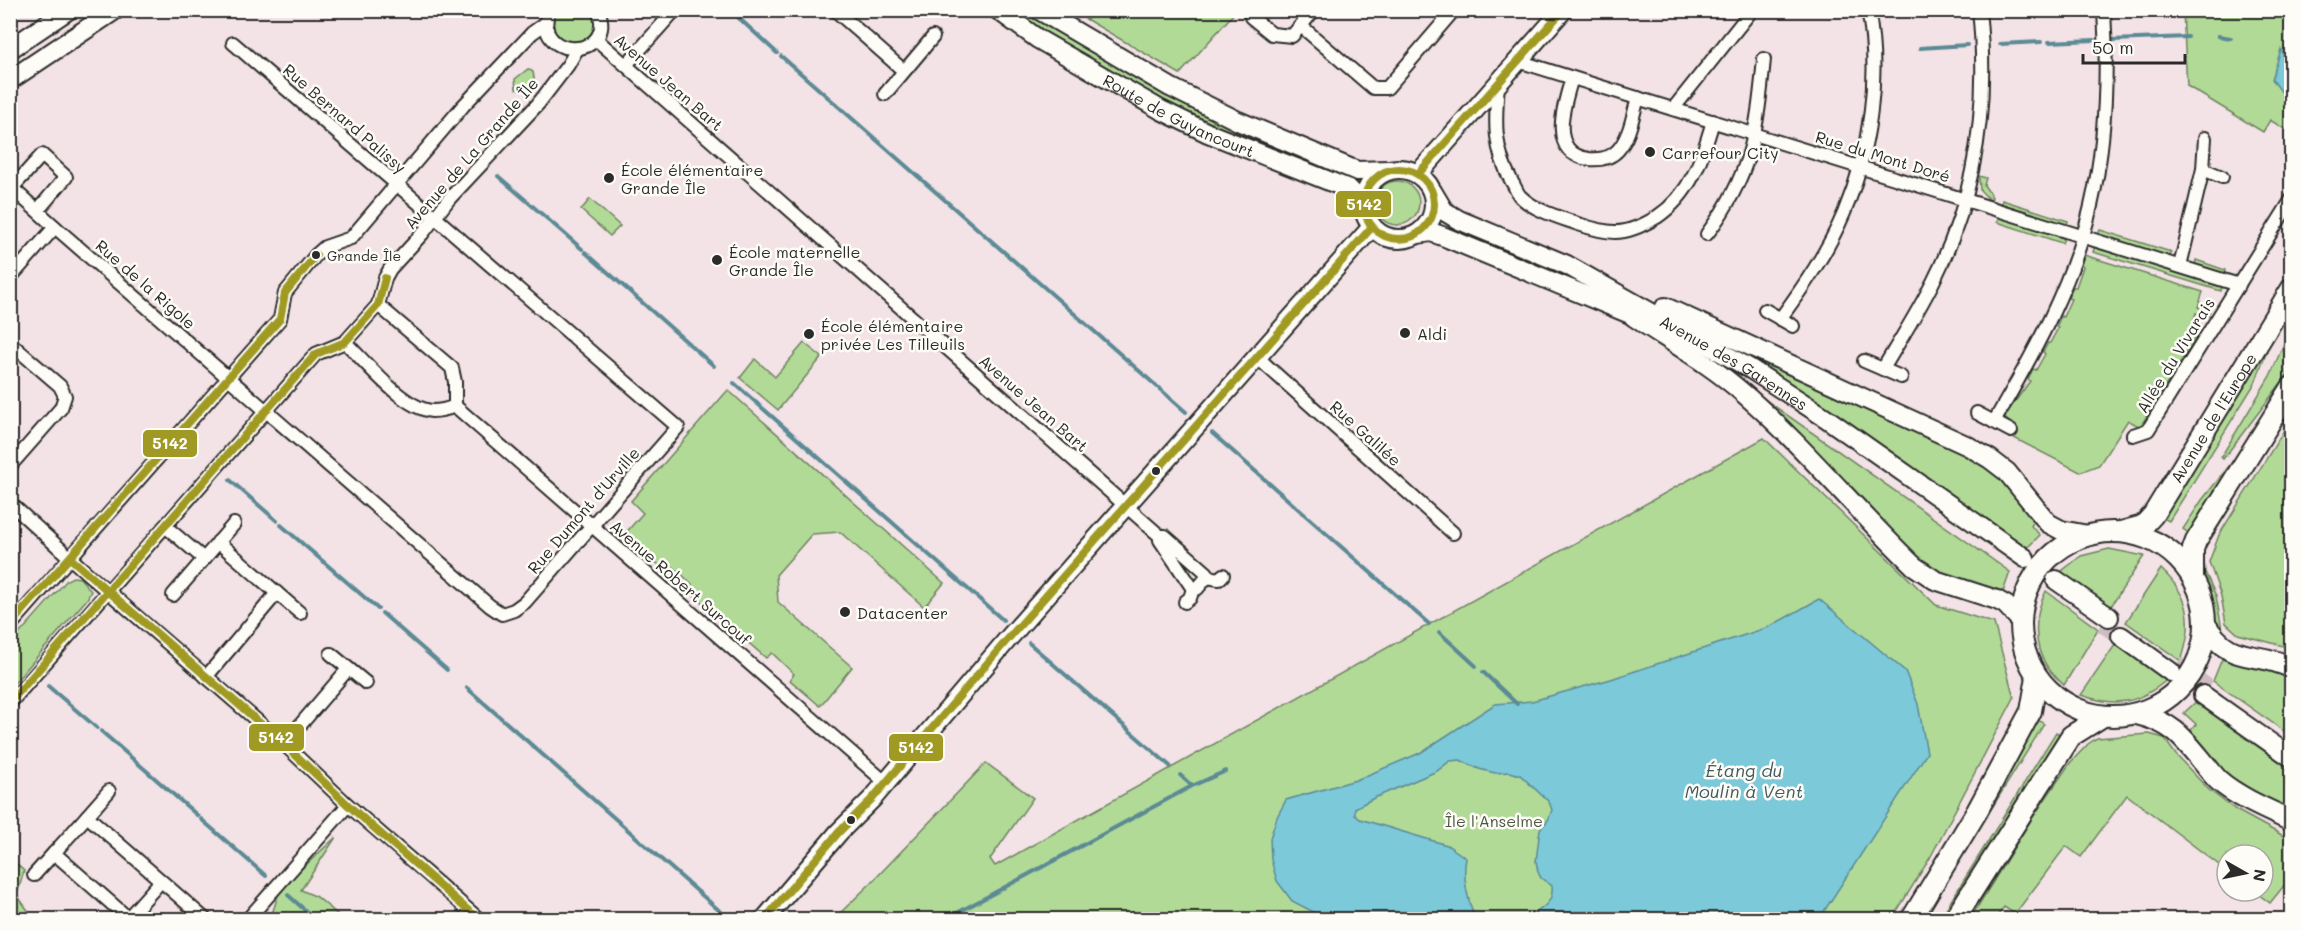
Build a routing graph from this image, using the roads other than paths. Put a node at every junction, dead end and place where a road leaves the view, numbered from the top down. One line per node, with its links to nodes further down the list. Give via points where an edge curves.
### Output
1 (68, 10): 23 (main road)
2 (115, 10): 30 (main road)
3 (430, 10): 4 (street)
4 (454, 10)
5 (598, 10): 21 (street, via 601,23)
6 (675, 10): 27 (street)
7 (835, 10): 28 (street)
8 (998, 10): 47 (main road, Route de Guyancourt, via 1038,39 1161,110 1349,189)
9 (1039, 10): 40 (main road, Route de Guyancourt, via 1170,87 1238,121 1357,171)
10 (1314, 10): 19 (street)
11 (1454, 10): 19 (street, via 1387,88 1373,88)
12 (1563, 10): 26 (main road)
13 (1752, 10): 34 (street)
14 (1868, 10): 38 (street, via 1874,55 1869,120)
15 (1979, 10): 45 (street, via 1981,122)
16 (2104, 10): 54 (street, via 2103,129 2097,178)
17 (548, 17): 24 (street, via 548,32 559,45); 43 (street, Avenue de La Grande Île, via 463,106)
18 (1251, 17): 19 (street, via 1272,34 1292,36)
19 (1301, 26)
20 (933, 37): 28 (street)
21 (596, 39): 24 (street); 27 (street, Avenue Jean Bart)
22 (233, 43): 43 (street, Rue Bernard Palissy)
23 (10, 49)
24 (577, 50): 49 (street, Avenue de La Grande Île, via 538,104)
25 (1764, 59): 36 (street)
26 (1518, 61): 29 (street, Rue du Mont Doré); 31 (main road)
27 (626, 65): 81 (street, Avenue Jean Bart)
28 (904, 71): 32 (street)
29 (1572, 78): 33 (street, Rue du Mont Doré); 33 (street, via 1561,133 1566,145 1583,158 1599,160 1618,150)
30 (10, 80)
31 (1498, 84): 35 (street, via 1496,140 1520,197 1565,220 1599,231 1634,229 1667,210 1694,178); 41 (main road)
32 (885, 94)
33 (1638, 98): 34 (street, Rue du Mont Doré)
34 (1673, 109): 35 (street, Rue du Mont Doré)
35 (1713, 121): 36 (street, Rue du Mont Doré)
36 (1755, 134): 38 (street, Rue du Mont Doré); 53 (street, via 1743,175)
37 (2205, 138): 39 (street)
38 (1859, 166): 45 (street, Rue du Mont Doré); 63 (street, via 1830,241)
39 (2203, 169): 42 (street); 56 (street)
40 (1388, 170): 41 (main road); 47 (main road, via 1369,185)
41 (1418, 174): 44 (main road)
42 (2222, 177)
43 (398, 185): 49 (street, Rue Bernard Palissy); 71 (street, Avenue de La Grande Île, via 351,238 316,255 285,293 280,319)
44 (1432, 191): 52 (main road, via 1433,215); 55 (main road, Avenue des Garennes, via 1444,211 1459,220)
45 (1966, 199): 54 (street, Rue du Mont Doré); 69 (street, via 1933,282)
46 (2292, 200): 58 (street, Allée du Vivarais)
47 (1363, 208): 51 (main road)
48 (38, 210): 48 (street, Rue de la Rigole, via 12,188 42,155 66,177); 50 (street, Rue de la Rigole)
49 (435, 217): 60 (street, Avenue de La Grande Île, via 390,269); 83 (street, Rue Dumont d'Urville, via 678,427)
50 (56, 227): 57 (street); 71 (street, Rue de la Rigole)
51 (1371, 228): 52 (main road, via 1388,239 1409,239); 67 (main road)
52 (1418, 234): 62 (main road, Avenue des Garennes, via 1431,232 1445,237)
53 (1707, 234)
54 (2082, 237): 56 (street, Rue du Mont Doré); 76 (street, via 2026,368)
55 (1567, 266): 62 (main road, Avenue des Garennes, via 1749,368 1826,418 2022,561 1746,374 1665,328); 87 (main road, via 1968,446 2007,472 2048,523)
56 (2180, 266): 58 (street, Rue du Mont Doré)
57 (10, 278)
58 (2239, 285): 78 (street, Allée du Vivarais, via 2148,430)
59 (2292, 288): 85 (main road, Avenue de l'Europe, via 2153,514 2143,526)
60 (378, 305): 65 (street, Avenue de La Grande Île); 73 (street, via 452,368)
61 (1765, 310): 63 (street)
62 (1630, 314): 103 (main road, via 1743,393 1914,566 1935,580 1997,600)
63 (1780, 319): 64 (street)
64 (1793, 326)
65 (345, 342): 73 (street, via 407,401 430,411); 74 (street, Avenue de La Grande Île, via 316,354)
66 (10, 343): 79 (street, via 60,386 65,396 61,408)
67 (1258, 358): 81 (main road); 86 (street, Rue Galilée)
68 (1864, 361): 69 (street)
69 (1883, 369): 70 (street)
70 (1902, 377)
71 (228, 378): 74 (street, Rue de la Rigole); 90 (street, Avenue de La Grande Île)
72 (2292, 387): 94 (main road, via 2196,541)
73 (455, 406): 83 (street, Avenue Robert Surcouf)
74 (265, 411): 83 (street, Rue Dumont d'Urville, via 502,614 525,602); 84 (street, Avenue de La Grande Île)
75 (1977, 413): 76 (street)
76 (1994, 422): 77 (street)
77 (2011, 431)
78 (2133, 435)
79 (10, 466)
80 (10, 503): 90 (street)
81 (1127, 506): 88 (street, Avenue Jean Bart); 120 (main road)
82 (234, 524): 89 (street)
83 (590, 525): 120 (street, Avenue Robert Surcouf)
84 (165, 526): 91 (street); 97 (street, Avenue de La Grande Île)
85 (2121, 532): 87 (main road); 94 (main road, via 2142,536 2162,546)
86 (1453, 533)
87 (2088, 535): 103 (main road, via 2058,550 2041,567 2028,589)
88 (1160, 536): 93 (street, via 1165,536); 96 (street)
89 (218, 542): 91 (street); 98 (street)
90 (70, 558): 97 (street); 105 (street, Avenue de La Grande Île)
91 (204, 559): 99 (street)
92 (1223, 575): 93 (street, via 1219,579)
93 (1207, 577): 96 (street, via 1197,590)
94 (2193, 578): 104 (main road, via 2202,600)
95 (2053, 583): 102 (main road)
96 (1193, 589): 100 (street)
97 (108, 591): 111 (street); 114 (street, Avenue de La Grande Île)
98 (277, 593): 101 (street); 111 (street)
99 (173, 595)
100 (1185, 602)
101 (300, 613)
102 (2105, 620)
103 (2021, 621): 112 (main road, via 2022,640)
104 (2205, 624): 109 (main road, via 2214,639 2232,652); 115 (main road, via 2197,663 2186,680 2173,695)
105 (10, 626)
106 (2124, 633): 108 (main road)
107 (331, 654): 110 (street)
108 (2173, 668)
109 (2292, 668)
110 (348, 669): 113 (street); 117 (street)
111 (206, 677): 117 (street)
112 (2037, 677): 116 (main road, via 2064,703); 132 (main road, via 2031,711 1976,813)
113 (366, 683)
114 (10, 703)
115 (2137, 714): 116 (main road); 124 (main road, via 2168,724 2218,780)
116 (2103, 716): 133 (main road, via 2071,736)
117 (284, 744): 122 (street)
118 (2292, 746): 119 (main road, via 2206,691)
119 (2292, 758)
120 (885, 782): 131 (main road)
121 (110, 791): 123 (street)
122 (348, 805): 129 (street); 130 (street)
123 (87, 816): 125 (street); 127 (street)
124 (2292, 821)
125 (54, 853): 126 (street); 127 (street, via 128,918)
126 (33, 875)
127 (161, 880): 128 (street)
128 (206, 920)
129 (247, 920)
130 (480, 920)
131 (764, 920)
132 (1911, 920)
133 (1954, 920)

